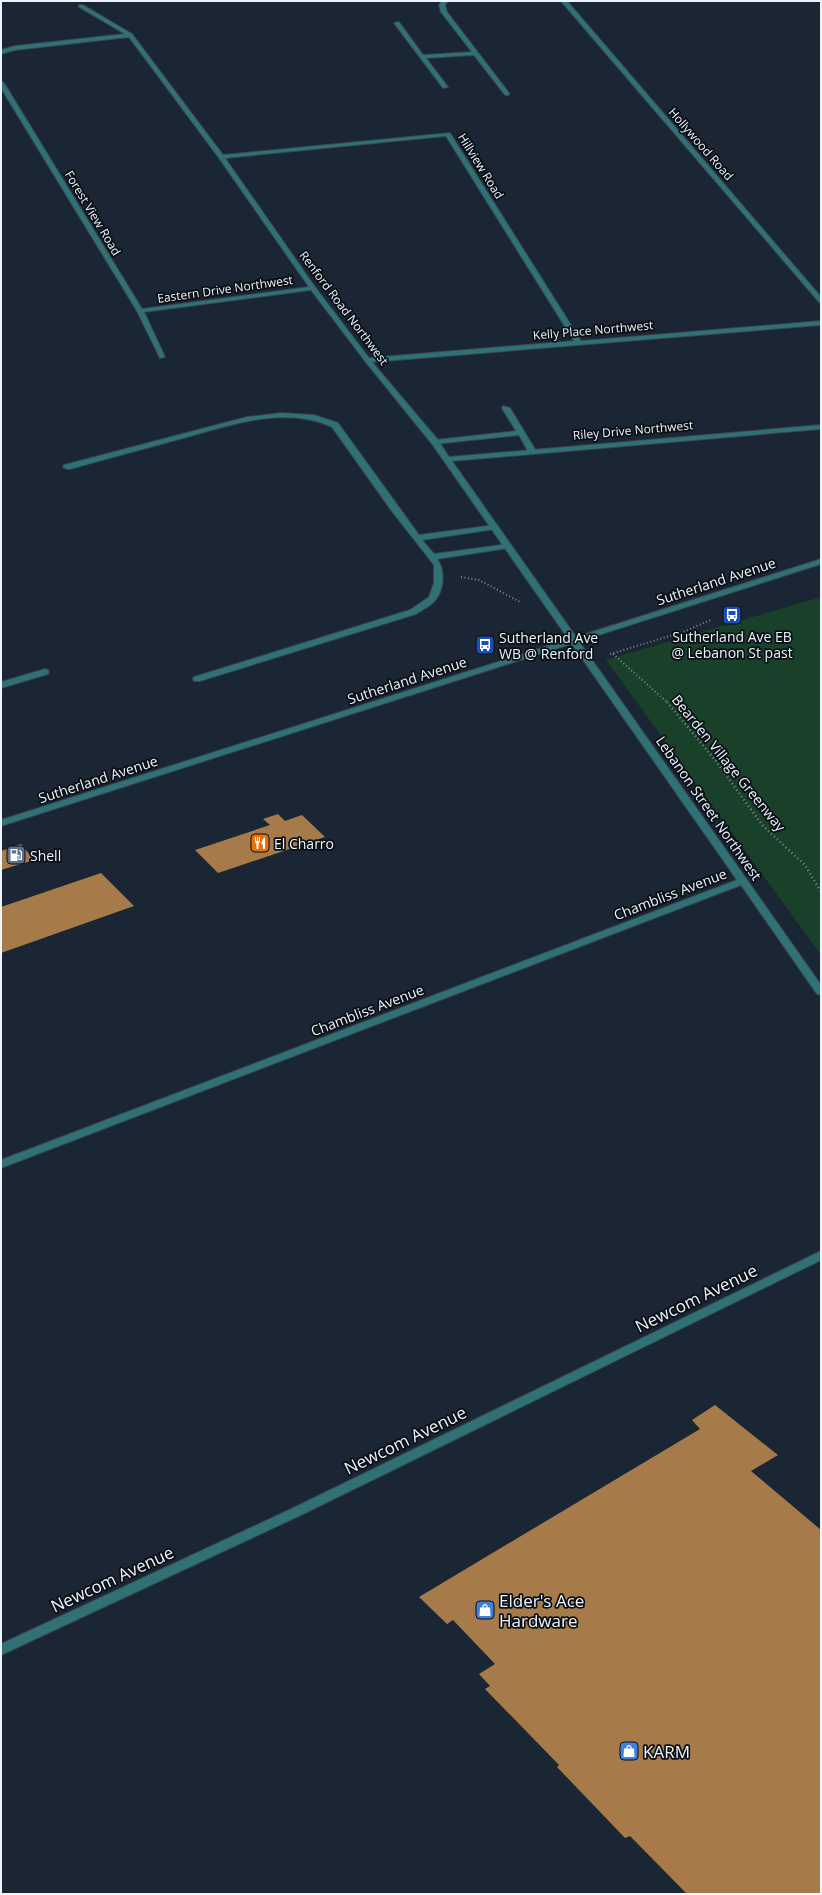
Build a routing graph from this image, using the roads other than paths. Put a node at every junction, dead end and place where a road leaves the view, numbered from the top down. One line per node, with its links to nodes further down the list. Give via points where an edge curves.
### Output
1 (445, 1): 7 (street, via 442,5 444,12)
2 (564, 1): 14 (street, Hollywood Road)
3 (81, 6): 5 (street, Renford Road Northwest)
4 (397, 23): 8 (street)
5 (130, 35): 6 (street, via 15,48); 12 (street, Renford Road Northwest)
6 (1, 52)
7 (475, 53): 8 (street); 11 (street)
8 (422, 57): 10 (street)
9 (1, 83): 15 (street, Forest View Road)
10 (445, 87)
11 (507, 94)
12 (221, 157): 13 (street, Renford Road Northwest); 17 (street, Hillview Road, via 448,134)
13 (313, 288): 15 (street, Eastern Drive Northwest); 19 (street, Renford Road Northwest)
14 (821, 301)
15 (140, 311): 18 (street, Forest View Road)
16 (821, 323): 17 (street, Kelly Place Northwest)
17 (578, 342): 19 (street, Kelly Place Northwest)
18 (162, 357)
19 (367, 360): 23 (street, Renford Road Northwest)
20 (506, 408): 22 (street)
21 (821, 427): 24 (street, Riley Drive Northwest)
22 (520, 433): 23 (street); 24 (street)
23 (435, 442): 25 (street, Renford Road Northwest)
24 (532, 451): 25 (street, Riley Drive Northwest)
25 (447, 459): 27 (street, Renford Road Northwest)
26 (67, 467): 28 (street, via 247,419 277,414 306,415 335,425)
27 (495, 527): 28 (street); 29 (street, Renford Road Northwest)
28 (417, 538): 30 (street)
29 (508, 546): 30 (street); 32 (street, Renford Road Northwest)
30 (432, 557): 34 (street, via 438,565 438,583 433,598 413,612)
31 (821, 561): 32 (street, Sutherland Avenue)
32 (574, 640): 36 (street, Sutherland Avenue); 37 (street, Lebanon Street Northwest)
33 (45, 672): 35 (street)
34 (197, 679)
35 (1, 685)
36 (1, 823)
37 (743, 881): 38 (street, Lebanon Street Northwest); 39 (street, Chambliss Avenue)
38 (821, 992)
39 (1, 1164)
40 (821, 1255): 41 (street, Newcom Avenue, via 294,1513)
41 (1, 1650)

